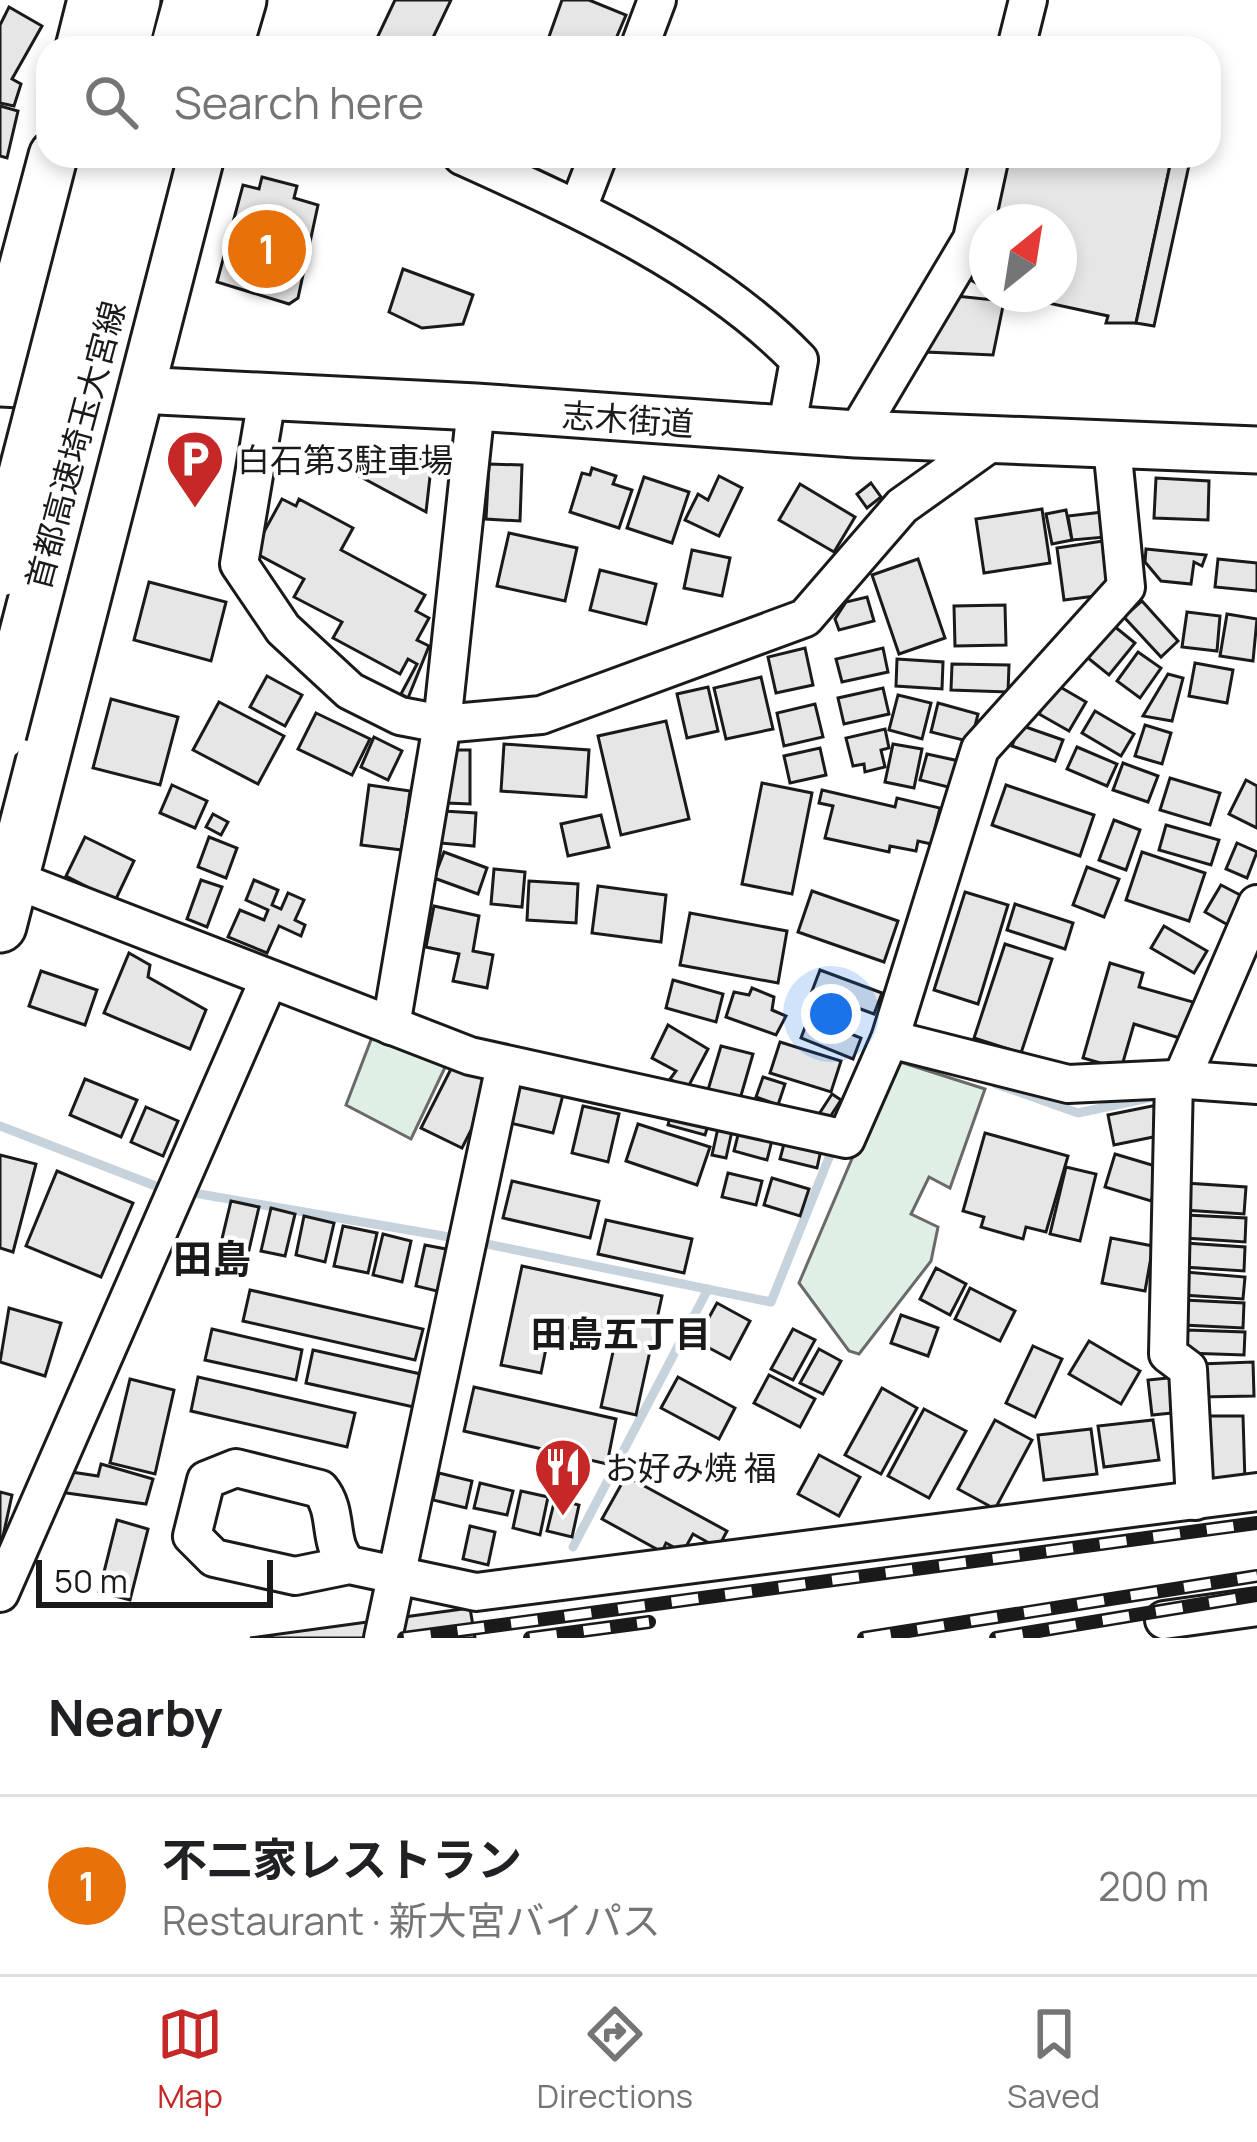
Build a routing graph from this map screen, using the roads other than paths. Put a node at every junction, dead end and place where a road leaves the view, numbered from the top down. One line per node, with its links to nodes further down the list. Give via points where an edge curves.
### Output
1 (94, 0): 9 (highway)
2 (134, 0): 10 (highway)
3 (147, 0): 11 (highway)
4 (190, 0): 12 (highway)
5 (204, 0): 13 (highway)
6 (240, 0): 14 (highway)
7 (657, 0): 15 (street)
8 (1028, 0): 16 (street)
9 (85, 36)
10 (125, 36)
11 (138, 36)
12 (180, 36)
13 (194, 36)
14 (230, 36)
15 (644, 36)
16 (1019, 36)
17 (52, 168): 27 (highway)
18 (86, 168): 27 (highway)
19 (104, 168): 40 (highway, 首都高速埼玉大宮線, bridge)
20 (146, 168): 42 (highway, 首都高速埼玉大宮線, bridge)
21 (160, 168): 28 (highway)
22 (195, 168): 31 (highway)
23 (489, 168): 26 (street)
24 (593, 168): 26 (street)
25 (987, 168): 35 (street, via 972,239)
26 (578, 208): 34 (street, via 760,320 799,360)
27 (34, 241): 29 (highway)
28 (132, 275)
29 (0, 363)
30 (0, 383): 31 (main road, 志木街道)
31 (136, 391): 32 (main road, 志木街道); 44 (highway)
32 (267, 398): 33 (main road, 志木街道); 41 (street, via 239,564 284,629 350,691 400,716)
33 (476, 407): 34 (main road, 志木街道); 41 (street)
34 (786, 431): 35 (main road, 志木街道)
35 (856, 434): 36 (main road, 志木街道)
36 (996, 439): 37 (main road, 志木街道); 41 (street, via 902,506 805,618 542,715)
37 (1112, 446): 38 (main road, 志木街道); 48 (street, via 1126,587 980,749)
38 (1257, 450)
39 (77, 494): 43 (highway)
40 (0, 570)
41 (442, 724): 47 (street)
42 (0, 734)
43 (0, 793)
44 (6, 903): 46 (street)
45 (1257, 904): 50 (street)
46 (269, 979): 47 (street); 56 (street)
47 (391, 1026): 49 (street)
48 (890, 1039): 49 (street, via 846,1139); 50 (street, via 1068,1084)
49 (505, 1065): 55 (street)
50 (1177, 1080): 51 (street); 53 (street, via 1168,1354 1188,1369)
51 (1257, 1085)
52 (1257, 1492): 53 (street)
53 (1195, 1501): 55 (street, via 476,1592)
54 (349, 1565): 55 (street)
55 (395, 1576): 59 (street)
56 (0, 1593)
57 (1257, 1607): 58 (street)
58 (1163, 1620)
59 (383, 1638)

